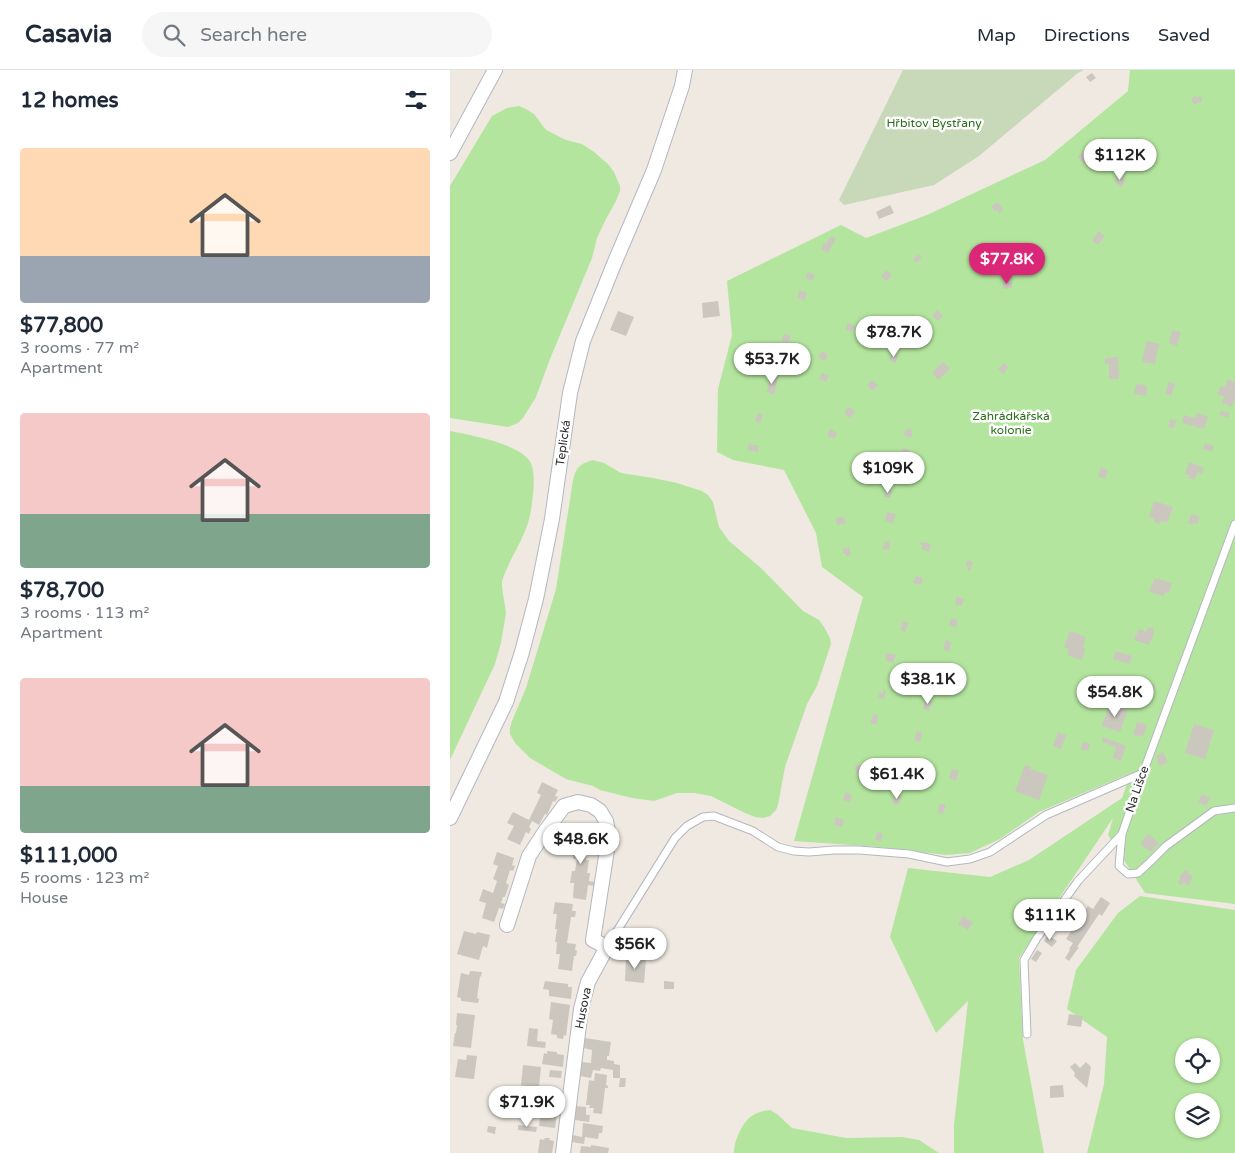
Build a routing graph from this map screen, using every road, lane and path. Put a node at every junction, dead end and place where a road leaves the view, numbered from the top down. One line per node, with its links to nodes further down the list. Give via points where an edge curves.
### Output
1 (495, 70): 3 (street)
2 (685, 70): 7 (street, Teplická, via 654,170 583,341 570,393 552,519 522,652 506,702)
3 (450, 153)
4 (1235, 524): 5 (lane, Na Lišce)
5 (1143, 773): 8 (lane, Na Lišce); 10 (lane, via 1046,815 990,852 947,862 909,854 859,850 794,851 778,847 753,832 714,816 703,817 675,838)
6 (1235, 808): 8 (lane, via 1214,812 1166,846 1138,873 1128,874 1119,866)
7 (450, 818)
8 (1122, 834): 11 (lane, Na Lišce, via 1078,881 1024,960)
9 (507, 925): 10 (street, via 529,856 564,806 578,802 600,811 606,821 609,837 593,940)
10 (607, 947): 12 (street, Husova, via 588,982 581,1009)
11 (1027, 1034)
12 (562, 1153)

